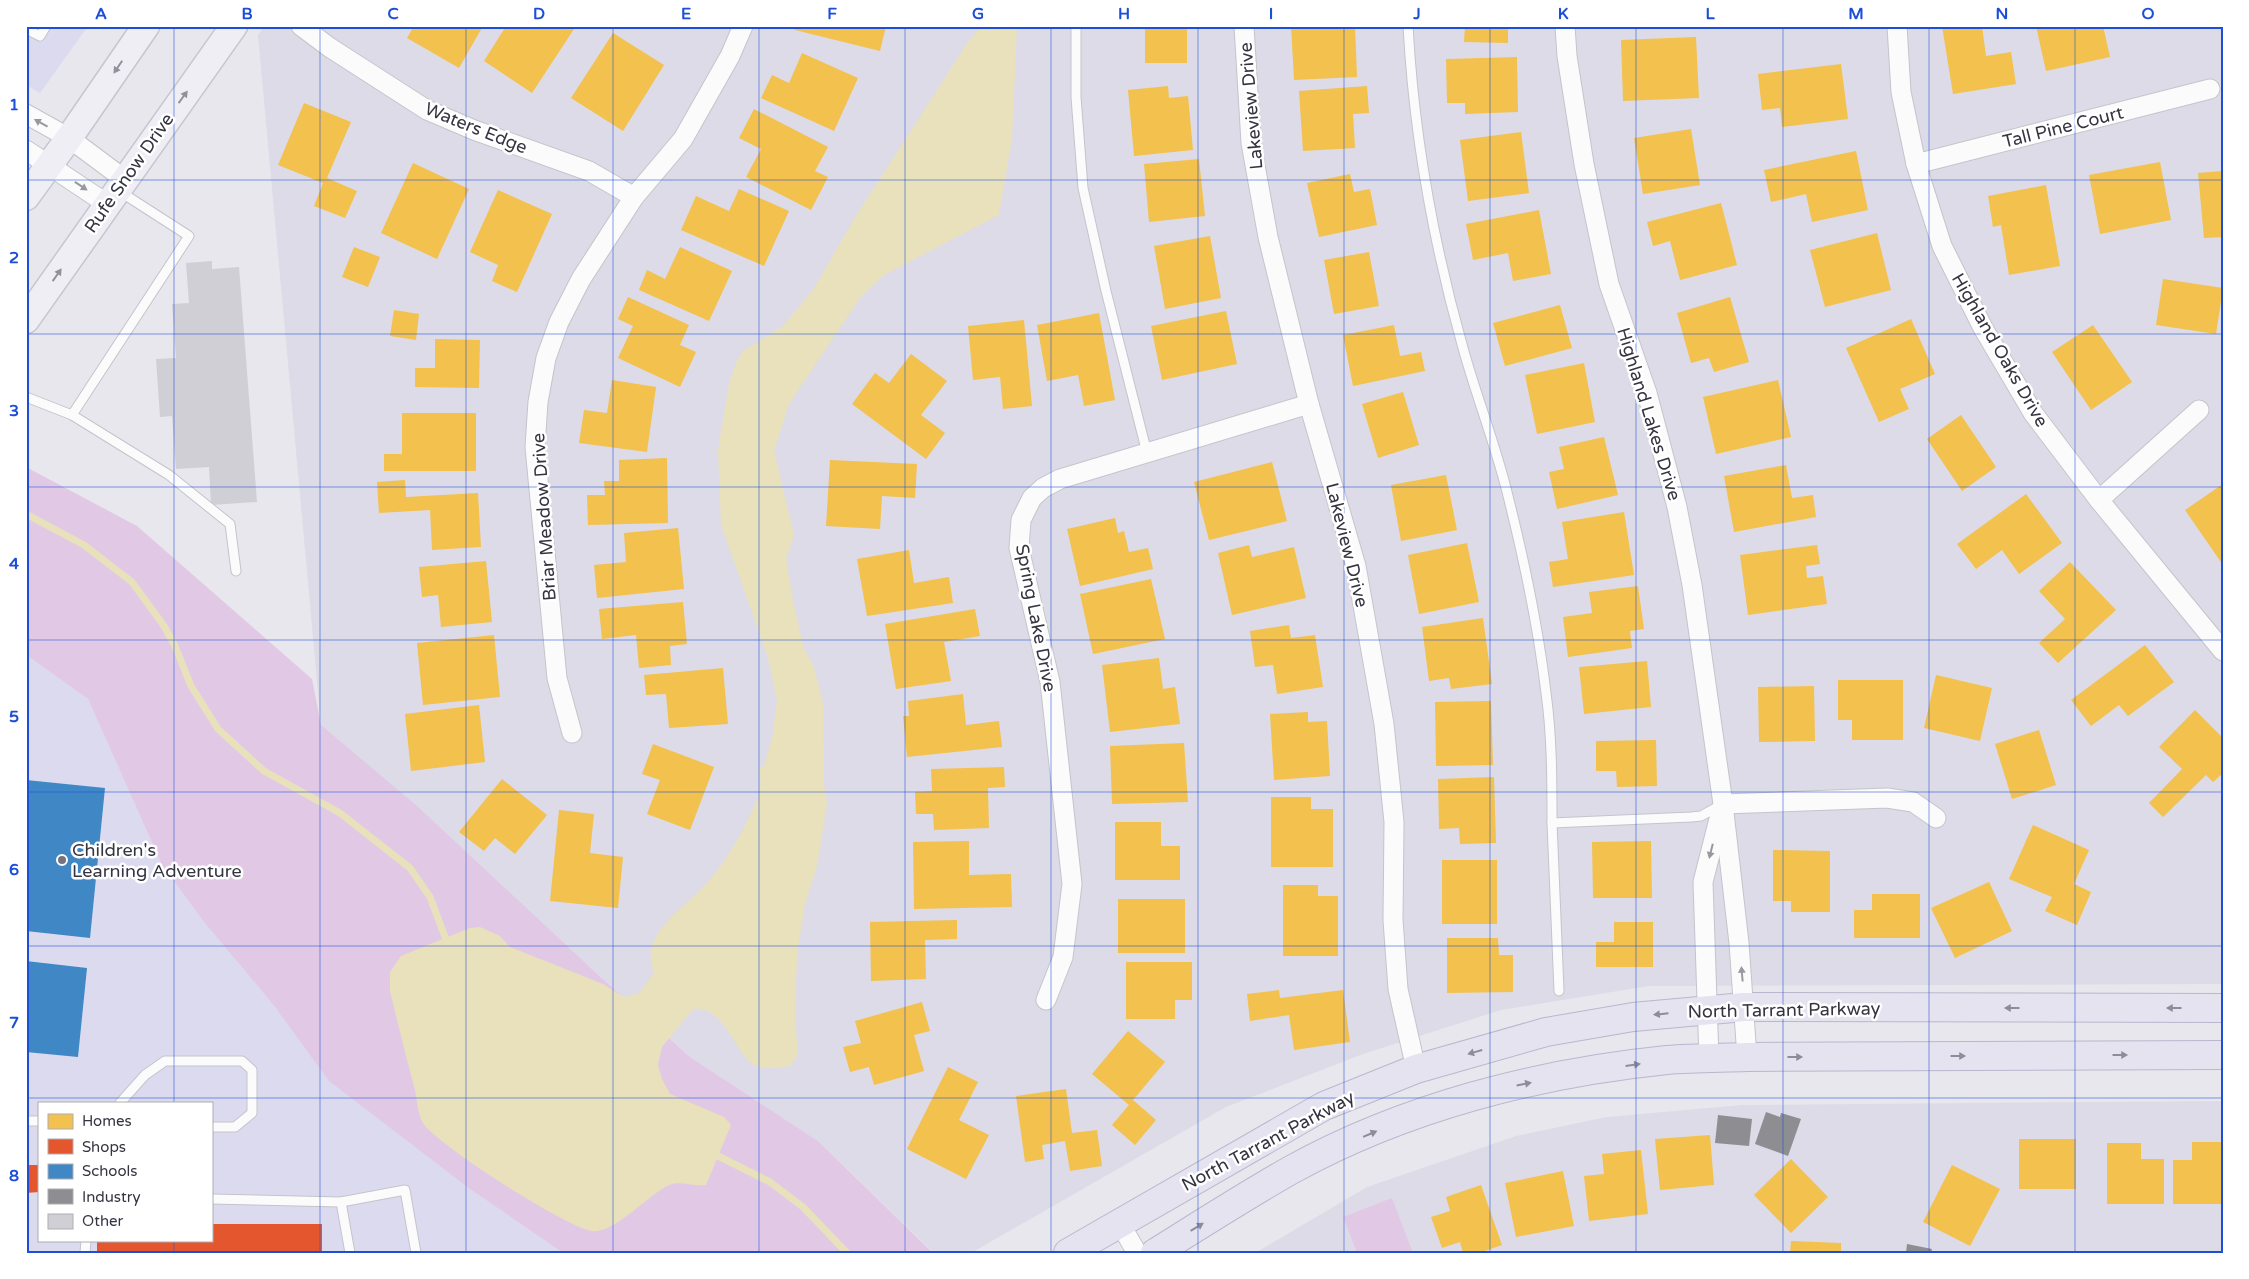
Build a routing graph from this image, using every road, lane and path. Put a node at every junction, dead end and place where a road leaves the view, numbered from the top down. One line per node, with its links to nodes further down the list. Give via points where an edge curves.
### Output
1 (46, 26): 11 (lane, via 40,36)
2 (146, 26): 14 (main road, one-way to 14)
3 (234, 26): 18 (main road, Rufe Snow Drive, one-way to 3)
4 (301, 26): 20 (street, Waters Edge, via 427,110 589,171)
5 (743, 26): 20 (street, Briar Meadow Drive, via 730,56 683,139)
6 (1076, 26): 26 (lane, via 1076,97 1083,188)
7 (1244, 26): 23 (street, Lakeview Drive, via 1251,143 1268,237)
8 (1408, 26): 33 (lane, via 1422,172 1436,239 1463,348 1506,489 1535,625 1546,694)
9 (1565, 26): 31 (street, Highland Lakes Drive, via 1566,56 1584,164 1609,284 1647,393 1677,506 1702,648)
10 (1897, 26): 16 (street, Highland Oaks Drive, via 1901,92)
11 (26, 29)
12 (2210, 89): 16 (street, Tall Pine Court)
13 (26, 114): 14 (street, one-way to 13)
14 (69, 138): 17 (main road); 18 (street)
15 (26, 150): 17 (street)
16 (1916, 164): 27 (street, Highland Oaks Drive, via 1942,246 1983,328 2033,413)
17 (49, 165): 18 (street, one-way to 18); 19 (main road)
18 (116, 191): 21 (main road, Rufe Snow Drive, one-way to 18); 25 (lane, via 188,236)
19 (26, 197)
20 (634, 198): 30 (street, Briar Meadow Drive, via 581,279 559,322 546,358 538,402 535,447 557,678)
21 (26, 320)
22 (26, 397): 25 (lane)
23 (1309, 404): 26 (street, Spring Lake Drive); 42 (street, Lakeview Drive, via 1356,566 1384,724 1394,822 1393,920 1398,989)
24 (2199, 410): 27 (street)
25 (72, 415): 28 (lane, via 169,475 230,524)
26 (1147, 453): 35 (street, Spring Lake Drive, via 1060,479 1043,488 1032,498 1021,520 1019,548 1050,682 1072,884 1063,957)
27 (2100, 500): 29 (street, Highland Oaks Drive)
28 (236, 571)
29 (2223, 651)
30 (572, 733)
31 (1723, 804): 32 (street, via 1887,798 1913,802); 33 (lane, via 1701,816 1684,818); 36 (street, Highland Lakes Drive, one-way to 31); 38 (street, Highland Lakes Drive, one-way to 38, via 1703,882)
32 (1936, 818)
33 (1552, 823): 34 (lane)
34 (1559, 991)
35 (1046, 1000)
36 (1744, 1007): 37 (main road, North Tarrant Parkway, one-way to 36); 38 (main road, North Tarrant Parkway); 40 (street, Highland Lakes Drive)
37 (2223, 1008)
38 (1707, 1009): 41 (street, Highland Lakes Drive); 42 (main road, North Tarrant Parkway, one-way to 42, via 1633,1017 1546,1032)
39 (2223, 1055): 40 (main road, North Tarrant Parkway, one-way to 39)
40 (1747, 1057): 41 (main road, North Tarrant Parkway)
41 (1709, 1059): 53 (main road, North Tarrant Parkway, one-way to 41, via 1291,1170 1385,1127 1446,1105 1515,1086 1585,1072 1668,1060)
42 (1416, 1069): 47 (main road, North Tarrant Parkway, via 1324,1106)
43 (121, 1102): 44 (lane, via 145,1075 165,1061 242,1061 252,1070 252,1114 235,1127)
44 (212, 1127)
45 (212, 1199): 46 (lane)
46 (341, 1202): 49 (lane); 50 (lane, via 405,1190)
47 (1120, 1222): 48 (main road, North Tarrant Parkway); 52 (street)
48 (1096, 1245): 51 (main road, North Tarrant Parkway)
49 (350, 1253)
50 (416, 1253)
51 (1068, 1253)
52 (1137, 1253)
53 (1155, 1253)

